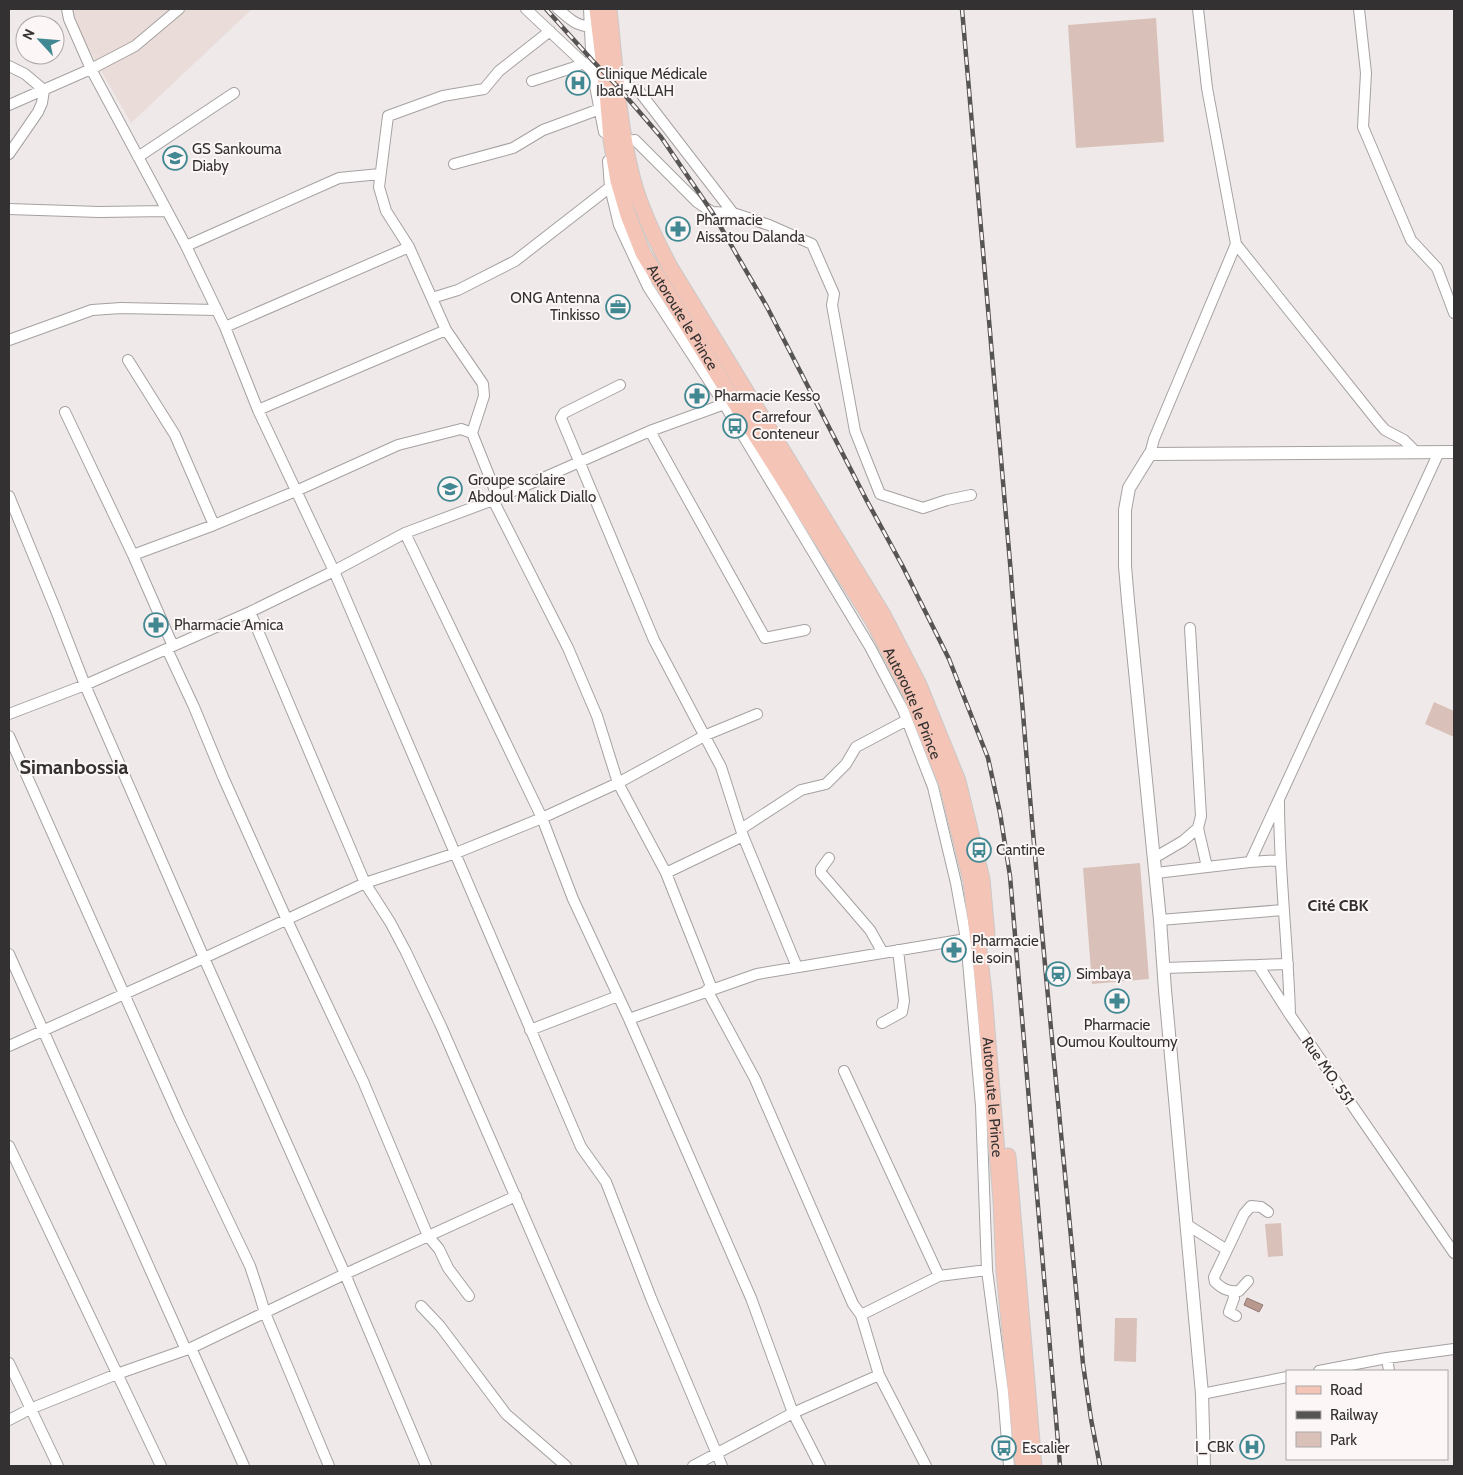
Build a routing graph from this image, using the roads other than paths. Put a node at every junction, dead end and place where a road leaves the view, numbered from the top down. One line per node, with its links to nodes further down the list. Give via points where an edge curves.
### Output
1 (67, 9): 14 (street)
2 (179, 9): 14 (street, via 135,46)
3 (526, 9): 11 (street)
4 (558, 9): 10 (street, via 575,24)
5 (589, 9): 10 (street)
6 (597, 9): 19 (main road, Autoroute le Prince)
7 (609, 9): 16 (main road, Autoroute le Prince)
8 (1198, 9): 32 (street, via 1207,88)
9 (1359, 9): 36 (street, via 1366,73 1364,127 1411,240 1437,268)
10 (591, 27): 15 (street)
11 (550, 32): 12 (street); 27 (street, via 499,71 484,89 444,96 388,116)
12 (583, 63): 15 (street); 17 (street)
13 (9, 66): 18 (street)
14 (91, 69): 18 (street); 25 (street)
15 (592, 70): 19 (street); 22 (street)
16 (616, 72): 23 (main road, Autoroute le Prince); 31 (street, via 630,88 639,91)
17 (532, 81)
18 (44, 90): 21 (street); 24 (street, via 38,112)
19 (607, 92): 28 (main road, Autoroute le Prince)
20 (234, 93): 25 (street)
21 (9, 105)
22 (600, 109): 26 (street, via 544,130 513,148); 28 (street)
23 (624, 141): 31 (street, via 635,140 697,202 712,212); 151 (main road, Autoroute le Prince, via 646,217 670,268 883,615 920,685 958,781 982,879 1019,1278)
24 (9, 154)
25 (138, 157): 30 (street)
26 (454, 164)
27 (380, 174): 33 (street, via 339,178); 34 (street, via 379,187 386,211)
28 (614, 184): 35 (street, via 515,261 458,290); 44 (main road, Autoroute le Prince, via 643,253)
29 (9, 209): 30 (street)
30 (166, 211): 33 (street)
31 (733, 213): 55 (street, via 812,244 834,294 832,305 855,431 880,494 923,508)
32 (1236, 244): 49 (street, via 1378,422); 52 (street)
33 (186, 246): 37 (street)
34 (409, 247): 35 (street); 39 (street)
35 (432, 298): 40 (street)
36 (1452, 300): 38 (street)
37 (217, 310): 39 (street); 41 (street, via 92,310)
38 (1454, 313)
39 (225, 327): 45 (street)
40 (446, 330): 45 (street); 48 (street, via 483,384 484,396)
41 (9, 340)
42 (128, 360): 58 (street, via 174,435)
43 (620, 385): 53 (street, via 564,413 562,418)
44 (729, 403): 47 (street); 69 (street, via 870,646); 89 (main road, Autoroute le Prince, via 873,621 909,690 947,785 971,881)
45 (258, 410): 54 (street)
46 (65, 412): 60 (street)
47 (650, 431): 53 (street); 64 (street, via 765,638)
48 (472, 433): 54 (street, via 461,429 398,445); 57 (street)
49 (1416, 452): 50 (street); 52 (street)
50 (1439, 452): 51 (street); 73 (street)
51 (1454, 452)
52 (1150, 454): 79 (street, via 1129,488 1125,510 1125,566)
53 (580, 461): 57 (street); 70 (street, via 654,640)
54 (296, 491): 58 (street); 61 (street)
55 (971, 495)
56 (9, 496): 66 (street)
57 (496, 499): 59 (street); 72 (street, via 597,716)
58 (214, 524): 60 (street)
59 (405, 533): 61 (street); 74 (street)
60 (133, 555): 65 (street)
61 (334, 571): 62 (street); 77 (street)
62 (250, 612): 65 (street); 85 (street)
63 (1190, 628): 75 (street, via 1201,816)
64 (805, 630)
65 (170, 648): 66 (street); 87 (street)
66 (85, 684): 67 (street); 93 (street)
67 (9, 713)
68 (756, 714): 70 (street)
69 (907, 720): 76 (street, via 856,747 846,764 826,784 801,790); 89 (street, via 932,787)
70 (706, 735): 72 (street); 76 (street, via 721,767)
71 (9, 736): 99 (street)
72 (618, 783): 74 (street); 84 (street)
73 (1280, 797): 80 (street); 81 (street)
74 (542, 818): 77 (street); 100 (street, via 573,899)
75 (1198, 828): 79 (street); 82 (street)
76 (742, 833): 84 (street); 96 (street)
77 (456, 853): 85 (street); 104 (street)
78 (829, 858): 91 (street, via 821,874 870,930)
79 (1154, 858): 83 (street)
80 (1280, 860): 81 (street); 86 (street)
81 (1250, 862): 82 (street)
82 (1207, 867): 83 (street)
83 (1156, 873): 88 (street)
84 (666, 874): 98 (street)
85 (365, 883): 87 (street); 110 (street, via 406,952)
86 (1284, 910): 88 (street); 94 (street)
87 (287, 920): 93 (street); 113 (street, via 363,1081)
88 (1160, 920): 97 (street)
89 (972, 938): 90 (street); 108 (main road, Autoroute le Prince, via 984,993)
90 (898, 950): 91 (street); 103 (street, via 904,1007 902,1012)
91 (884, 953): 96 (street)
92 (9, 954): 105 (street)
93 (204, 958): 99 (street); 117 (street)
94 (1288, 964): 95 (street); 101 (street)
95 (1258, 965): 97 (street); 101 (street, Rue MO. 551)
96 (798, 967): 98 (street, via 757,974)
97 (1164, 968): 112 (street)
98 (710, 989): 102 (street); 124 (street, via 755,1079 853,1304)
99 (125, 993): 105 (street); 123 (street, via 179,1117 250,1266)
100 (618, 996): 102 (street); 104 (street)
101 (1290, 1015): 115 (street, Rue MO. 551)
102 (629, 1019): 137 (street, via 751,1298)
103 (882, 1023)
104 (530, 1030): 139 (street, via 581,1147 606,1182)
105 (43, 1031): 106 (street); 126 (street)
106 (9, 1046)
107 (844, 1071): 118 (street)
108 (987, 1105): 116 (street); 151 (main road, Autoroute le Prince, via 1001,1201)
109 (9, 1146): 132 (street)
110 (516, 1196): 113 (street); 146 (street)
111 (1268, 1212): 114 (street, via 1251,1206)
112 (1186, 1224): 114 (street); 135 (street)
113 (428, 1236): 117 (street); 121 (street)
114 (1227, 1250): 120 (street, via 1214,1277 1223,1289)
115 (1454, 1253)
116 (987, 1270): 118 (street); 151 (street, via 1003,1392)
117 (346, 1274): 123 (street); 145 (street)
118 (939, 1276): 124 (street)
119 (1248, 1281): 120 (street, via 1239,1291)
120 (1233, 1292): 125 (street, via 1229,1312)
121 (469, 1296)
122 (421, 1306): 140 (street, via 440,1326 506,1414)
123 (264, 1313): 126 (street); 144 (street)
124 (861, 1315): 133 (street)
125 (1236, 1316)
126 (188, 1349): 132 (street); 143 (street)
127 (1454, 1349): 128 (street)
128 (1387, 1358): 130 (street); 131 (street)
129 (9, 1363): 136 (street)
130 (1324, 1370)
131 (1390, 1370)
132 (117, 1374): 136 (street); 142 (street)
133 (879, 1375): 137 (street); 150 (street)
134 (1286, 1377): 135 (street)
135 (1202, 1394): 152 (street)
136 (30, 1409): 138 (street); 141 (street)
137 (793, 1414): 139 (street); 149 (street)
138 (9, 1420)
139 (716, 1453): 147 (street); 148 (street)
140 (563, 1465)
141 (58, 1466)
142 (161, 1466)
143 (244, 1466)
144 (329, 1466)
145 (426, 1466)
146 (633, 1466)
147 (693, 1466)
148 (722, 1466)
149 (820, 1466)
150 (926, 1466)
151 (1019, 1466)
152 (1204, 1466)

